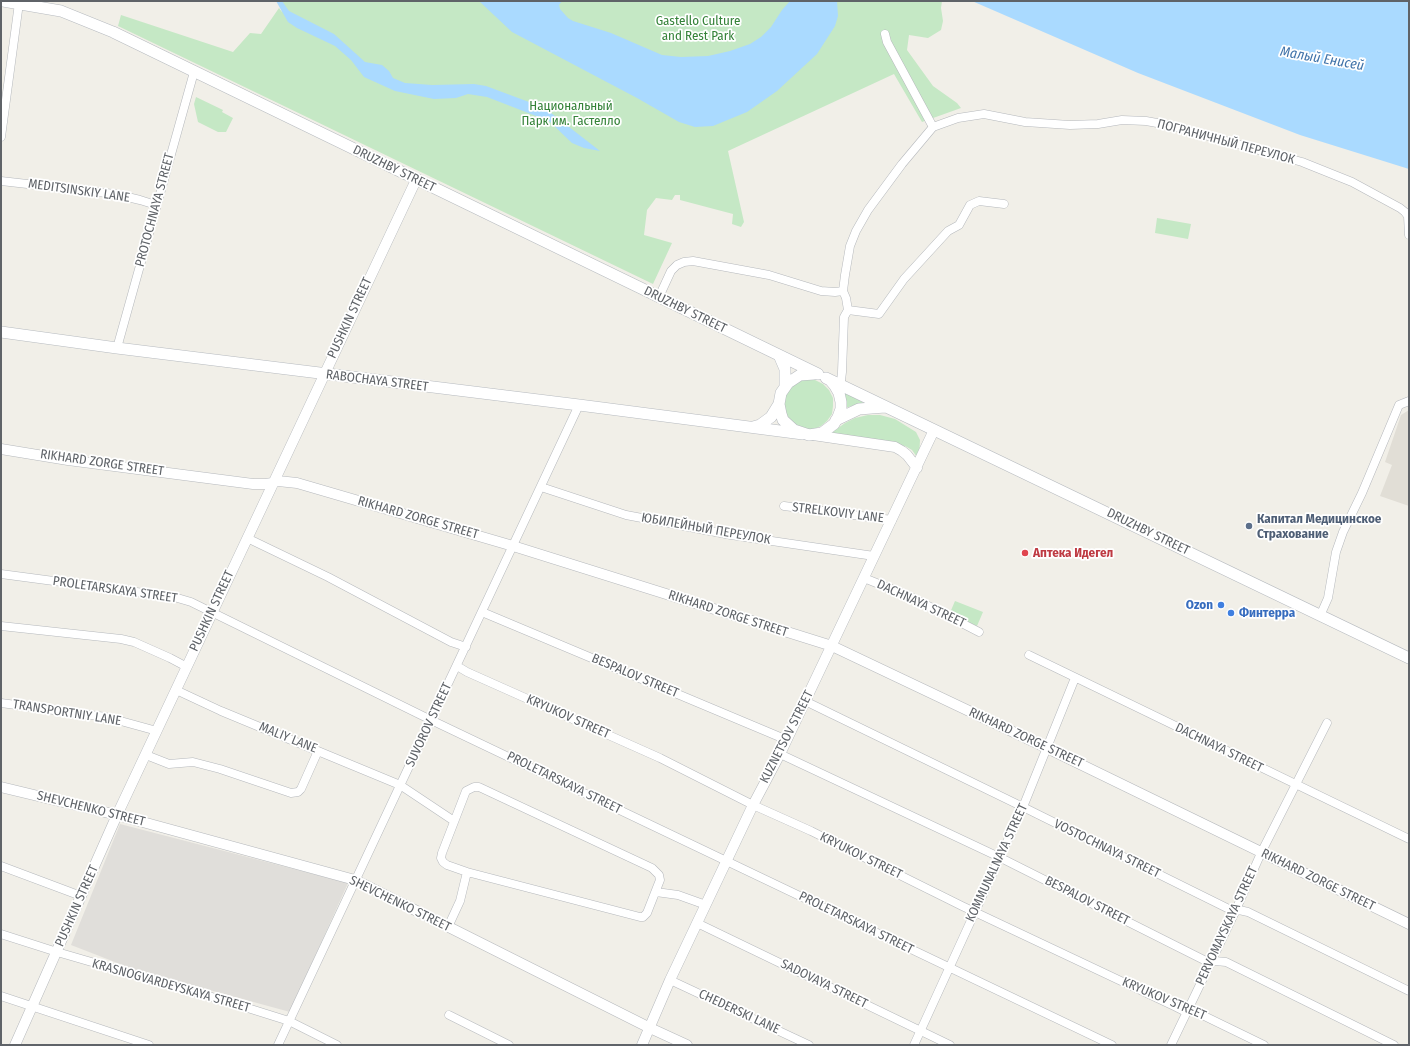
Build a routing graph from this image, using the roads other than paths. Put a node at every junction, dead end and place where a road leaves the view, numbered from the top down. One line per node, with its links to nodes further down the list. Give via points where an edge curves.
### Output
1 (2, 1): 2 (main road, DRUZHBY STREET)
2 (18, 4): 4 (main road, DRUZHBY STREET, via 50,8 73,15); 6 (street)
3 (885, 34): 5 (street, via 886,42)
4 (194, 72): 7 (main road, DRUZHBY STREET); 10 (street, PROTOCHNAYA STREET)
5 (933, 127): 11 (street, ПОГРАНИЧНЫЙ ПЕРЕУЛОК, via 958,118 984,114 1025,122 1098,124 1122,120 1168,125 1302,162 1352,182 1405,212 1408,216); 12 (street, via 862,219 850,246)
6 (1, 137)
7 (416, 180): 13 (main road, DRUZHBY STREET); 18 (street, PUSHKIN STREET)
8 (1, 181): 10 (street, MEDITSINSKIY LANE, via 115,194)
9 (1004, 204): 14 (street, via 979,200 970,205 960,225 948,231 904,279 879,314)
10 (156, 205): 16 (street, PROTOCHNAYA STREET)
11 (1409, 235)
12 (843, 291): 13 (street, via 820,291 769,275 693,261 677,265 671,271); 14 (street)
13 (659, 298): 17 (main road, DRUZHBY STREET)
14 (848, 310): 21 (street, via 844,317)
15 (1, 332): 16 (main road, RABOCHAYA STREET)
16 (117, 348): 18 (main road, RABOCHAYA STREET)
17 (779, 355): 19 (main road, DRUZHBY STREET); 20 (main road, via 785,369)
18 (324, 374): 24 (main road, RABOCHAYA STREET); 32 (street, PUSHKIN STREET)
19 (822, 376): 20 (main road, via 809,373 800,375); 21 (main road)
20 (785, 385): 23 (main road)
21 (840, 389): 25 (main road, DRUZHBY STREET); 26 (main road, via 840,413)
22 (1409, 401): 43 (street, via 1399,405 1343,532 1336,552 1328,598)
23 (779, 404): 27 (main road, via 766,422); 29 (main road, via 786,423 794,430)
24 (579, 405): 27 (main road, RABOCHAYA STREET); 33 (street, SUVOROV STREET)
25 (886, 407): 26 (main road, via 860,409); 28 (main road, DRUZHBY STREET)
26 (836, 420): 29 (main road, via 826,430)
27 (753, 427): 29 (main road, RABOCHAYA STREET)
28 (934, 430): 31 (street, KUZNETSOV STREET); 43 (main road, DRUZHBY STREET)
29 (808, 434): 31 (street, via 895,448 907,454)
30 (1, 449): 32 (street, RIKHARD ZORGE STREET, via 253,484)
31 (917, 468): 35 (street, KUZNETSOV STREET)
32 (272, 483): 36 (street, PUSHKIN STREET); 37 (street, RIKHARD ZORGE STREET, via 297,483)
33 (541, 487): 37 (street, SUVOROV STREET); 38 (street, ЮБИЛЕЙНЫЙ ПЕРЕУЛОК, via 626,515 731,535)
34 (784, 506): 35 (street, STRELKOVIY LANE)
35 (892, 520): 38 (street, KUZNETSOV STREET)
36 (247, 538): 41 (street, PUSHKIN STREET); 47 (street, via 328,577 451,642)
37 (514, 546): 42 (street, SUVOROV STREET); 46 (street, RIKHARD ZORGE STREET)
38 (874, 556): 40 (street, KUZNETSOV STREET)
39 (1, 574): 41 (street, PROLETARSKAYA STREET, via 174,597)
40 (864, 578): 45 (street, DACHNAYA STREET, via 911,597); 46 (street, KUZNETSOV STREET)
41 (212, 612): 51 (street, PUSHKIN STREET); 56 (street, PROLETARSKAYA STREET)
42 (482, 612): 47 (street, SUVOROV STREET); 59 (street, BESPALOV STREET)
43 (1320, 616): 49 (main road, DRUZHBY STREET)
44 (1, 626): 51 (street, via 134,642)
45 (979, 632)
46 (832, 646): 54 (street, KUZNETSOV STREET); 60 (street, RIKHARD ZORGE STREET)
47 (466, 647): 50 (street, SUVOROV STREET)
48 (1029, 656): 52 (street, DACHNAYA STREET)
49 (1409, 658)
50 (456, 666): 56 (street, SUVOROV STREET); 67 (street, KRYUKOV STREET, via 660,758)
51 (186, 667): 53 (street, PUSHKIN STREET)
52 (1075, 678): 60 (street, KOMMUNALNAYA STREET); 65 (street, DACHNAYA STREET)
53 (176, 690): 58 (street, PUSHKIN STREET); 61 (street, MALIY LANE)
54 (805, 702): 59 (street, KUZNETSOV STREET); 68 (street, VOSTOCHNAYA STREET)
55 (1, 703): 58 (street, TRANSPORTNIY LANE, via 106,717)
56 (431, 720): 64 (street, SUVOROV STREET); 74 (street, PROLETARSKAYA STREET)
57 (1327, 723): 65 (street, PERVOMAYSKAYA STREET)
58 (157, 731): 63 (street, PUSHKIN STREET)
59 (787, 740): 62 (street, KUZNETSOV STREET)
60 (1047, 748): 68 (street, KOMMUNALNAYA STREET); 72 (street, RIKHARD ZORGE STREET)
61 (318, 751): 63 (street, via 301,789 291,793 220,769 193,762 169,764); 64 (street, MALIY LANE)
62 (780, 754): 67 (street, KUZNETSOV STREET); 73 (street, BESPALOV STREET)
63 (146, 755): 69 (street, PUSHKIN STREET)
64 (400, 785): 70 (street, MALIY LANE); 77 (street, SUVOROV STREET)
65 (1295, 785): 71 (street, DACHNAYA STREET); 72 (street, PERVOMAYSKAYA STREET)
66 (1, 787): 69 (street, SHEVCHENKO STREET)
67 (753, 805): 74 (street, KUZNETSOV STREET); 81 (street, KRYUKOV STREET)
68 (1023, 807): 73 (street, KOMMUNALNAYA STREET); 82 (street, VOSTOCHNAYA STREET)
69 (117, 815): 77 (street, SHEVCHENKO STREET); 79 (street, PUSHKIN STREET)
70 (454, 821): 76 (street, via 441,858 447,865); 78 (street, via 466,791 479,787 652,868 660,880)
71 (1409, 839)
72 (1261, 852): 82 (street, PERVOMAYSKAYA STREET); 84 (street, RIKHARD ZORGE STREET)
73 (999, 857): 81 (street, KOMMUNALNAYA STREET); 88 (street, BESPALOV STREET)
74 (726, 861): 80 (street, KUZNETSOV STREET); 89 (street, PROLETARSKAYA STREET)
75 (1, 866): 79 (street)
76 (467, 872): 78 (street, via 640,917 647,913); 85 (street, via 460,901)
77 (355, 880): 85 (street, SHEVCHENKO STREET); 96 (street, SUVOROV STREET)
78 (656, 892): 80 (street, via 678,895)
79 (82, 896): 87 (street, PUSHKIN STREET)
80 (706, 905): 83 (street, KUZNETSOV STREET)
81 (974, 912): 89 (street, KOMMUNALNAYA STREET); 94 (street, KRYUKOV STREET)
82 (1235, 912): 88 (street, PERVOMAYSKAYA STREET); 91 (street, VOSTOCHNAYA STREET, via 1248,912)
83 (697, 923): 90 (street, KUZNETSOV STREET); 98 (street, SADOVAYA STREET)
84 (1409, 924)
85 (448, 927): 97 (street, SHEVCHENKO STREET)
86 (1, 934): 87 (street, KRASNOGVARDEYSKAYA STREET)
87 (57, 952): 93 (street, PUSHKIN STREET); 96 (street, KRASNOGVARDEYSKAYA STREET)
88 (1210, 962): 94 (street, PERVOMAYSKAYA STREET); 112 (street, BESPALOV STREET, via 1226,962)
89 (949, 967): 98 (street, KOMMUNALNAYA STREET); 109 (street, PROLETARSKAYA STREET)
90 (670, 980): 97 (street, KUZNETSOV STREET); 106 (street, CHEDERSKI LANE)
91 (1409, 991)
92 (1, 996): 93 (street)
93 (32, 1007): 99 (street, PUSHKIN STREET); 100 (street)
94 (1186, 1012): 110 (street, PERVOMAYSKAYA STREET); 111 (street, KRYUKOV STREET, via 1196,1012)
95 (449, 1015): 103 (street)
96 (289, 1021): 101 (street, SUVOROV STREET); 102 (street, KRASNOGVARDEYSKAYA STREET)
97 (650, 1028): 104 (street, KUZNETSOV STREET); 105 (street, SHEVCHENKO STREET)
98 (921, 1030): 107 (street, KOMMUNALNAYA STREET); 108 (street, SADOVAYA STREET)
99 (15, 1045)
100 (149, 1045)
101 (278, 1045)
102 (337, 1045)
103 (509, 1045)
104 (642, 1045)
105 (687, 1045)
106 (809, 1045)
107 (914, 1045)
108 (950, 1045)
109 (1112, 1045)
110 (1171, 1045)
111 (1264, 1045)
112 (1394, 1045)

